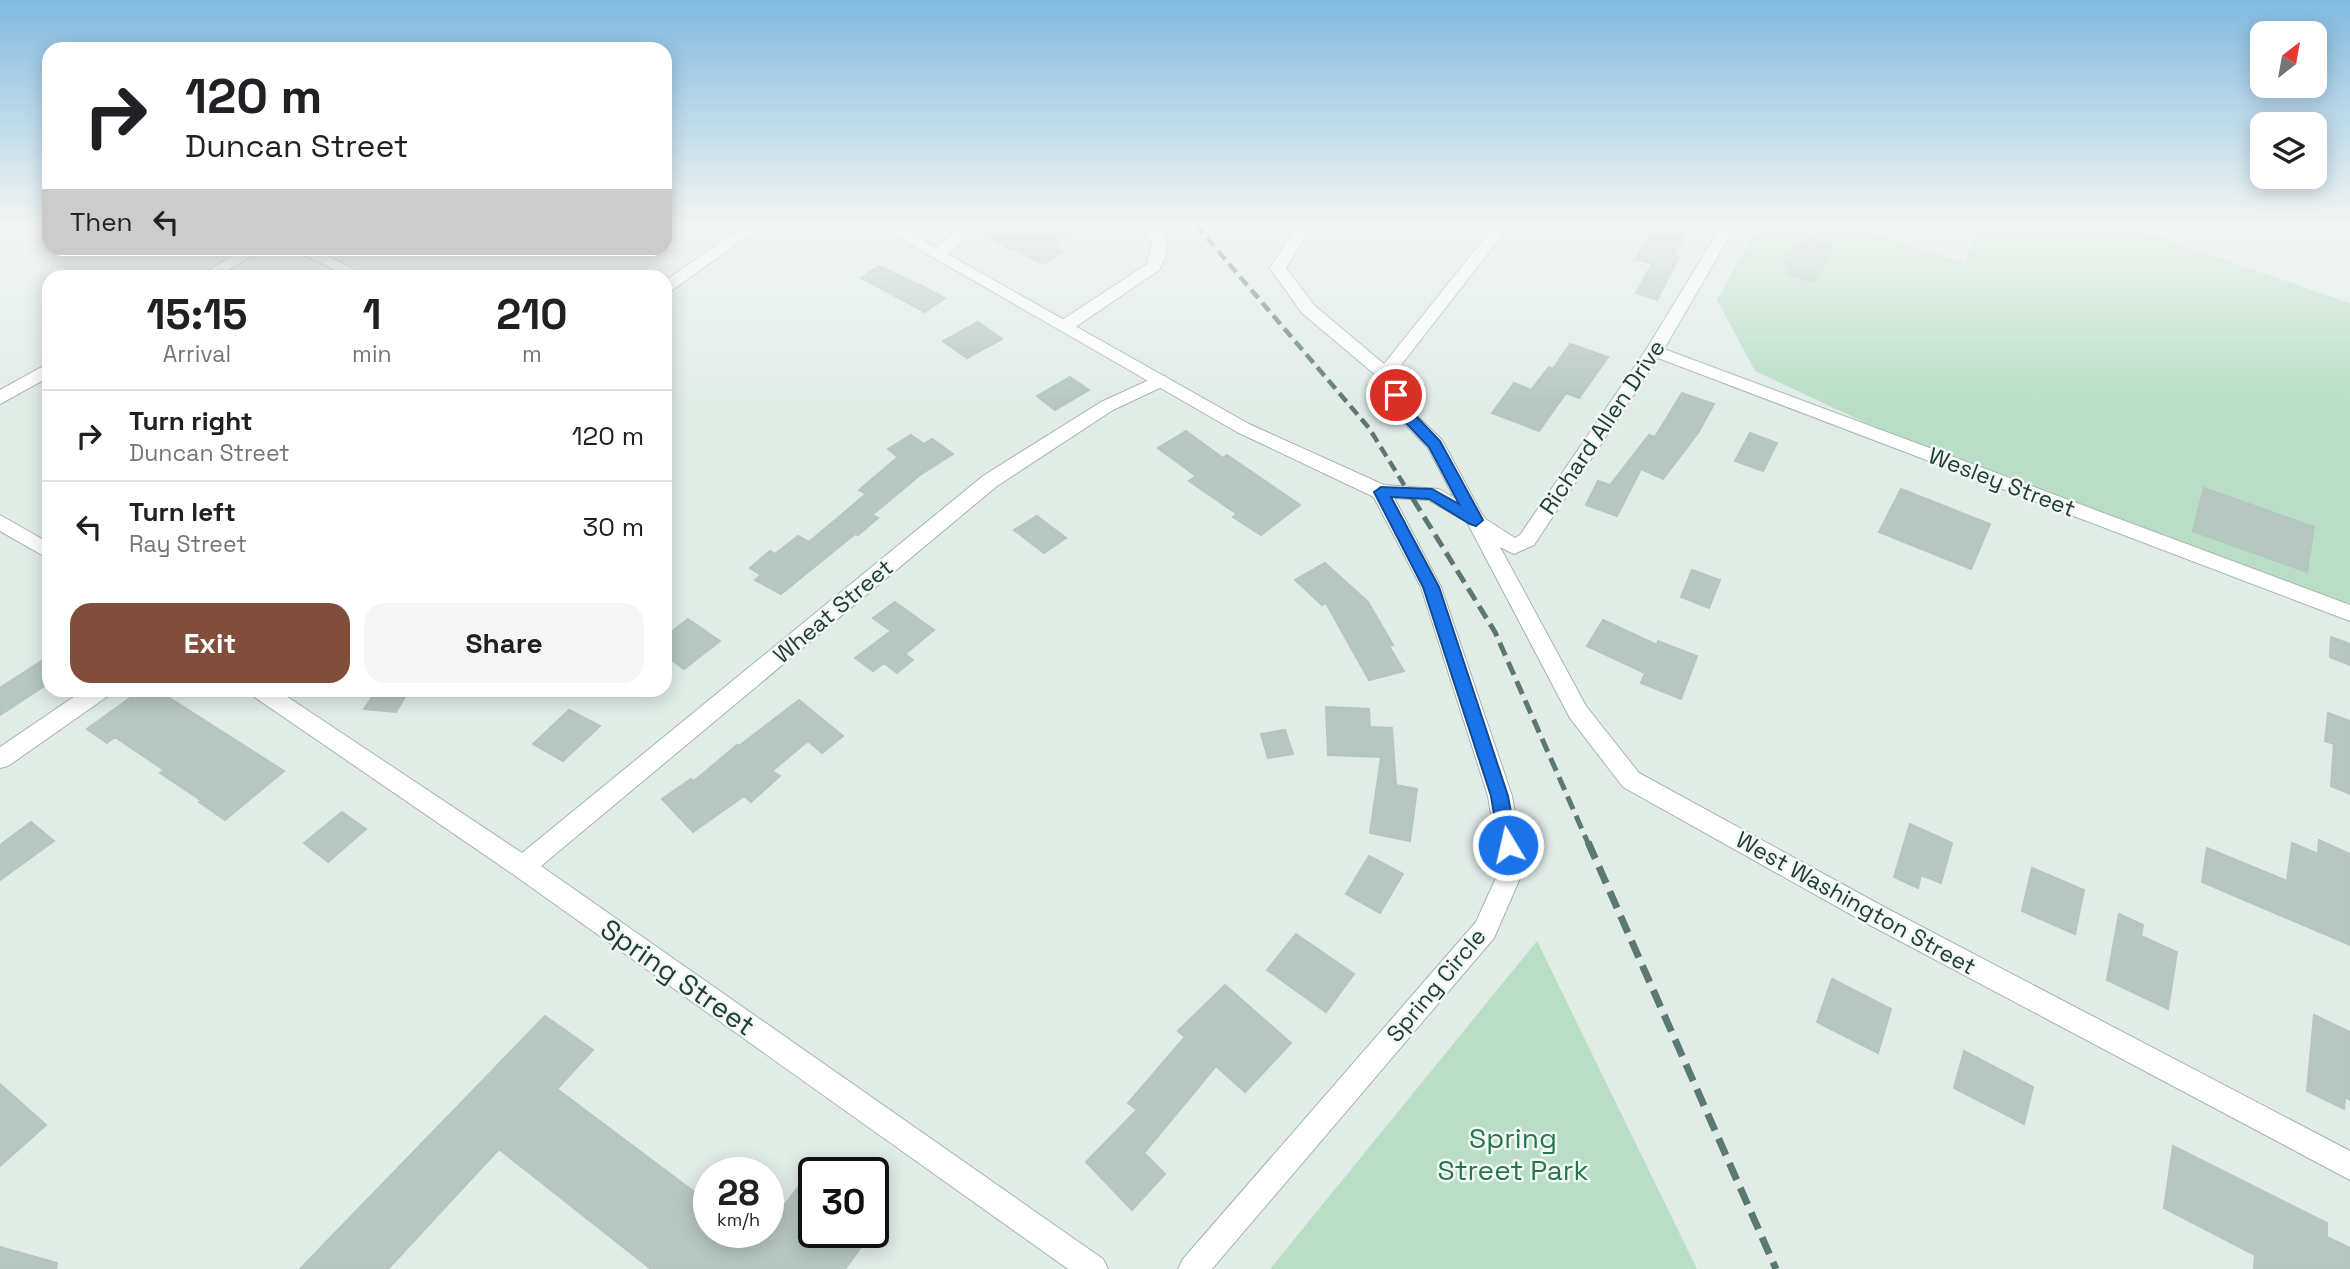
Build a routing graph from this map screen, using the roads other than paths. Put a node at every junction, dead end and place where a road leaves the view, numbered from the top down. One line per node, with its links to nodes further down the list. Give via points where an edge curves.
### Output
1 (991, 284): 6 (street)
2 (1127, 284): 6 (street)
3 (1290, 284): 9 (street, via 1308,309)
4 (1456, 284): 9 (street)
5 (1694, 284): 7 (street, Richard Allen Drive)
6 (1065, 326): 10 (street)
7 (1654, 351): 13 (street, Richard Allen Drive, via 1527,540 1514,547); 16 (street, Wesley Street)
8 (42, 373): 11 (street)
9 (1385, 374): 13 (street, West Washington Street, via 1407,416 1435,444)
10 (1160, 381): 12 (street, via 1243,428); 20 (street, Wheat Street, via 1107,406 990,481)
11 (0, 398)
12 (1381, 492): 13 (street, via 1432,494); 23 (street, Spring Circle, via 1431,587 1500,796 1511,869 1485,930)
13 (1476, 520): 21 (street, West Washington Street, via 1578,712 1631,780)
14 (0, 522): 15 (street)
15 (42, 548)
16 (2350, 613)
17 (90, 697): 19 (street)
18 (271, 697): 20 (street, Spring Street)
19 (0, 758)
20 (523, 867): 22 (street, Spring Street)
21 (2350, 1166)
22 (1093, 1269)
23 (1194, 1269)

